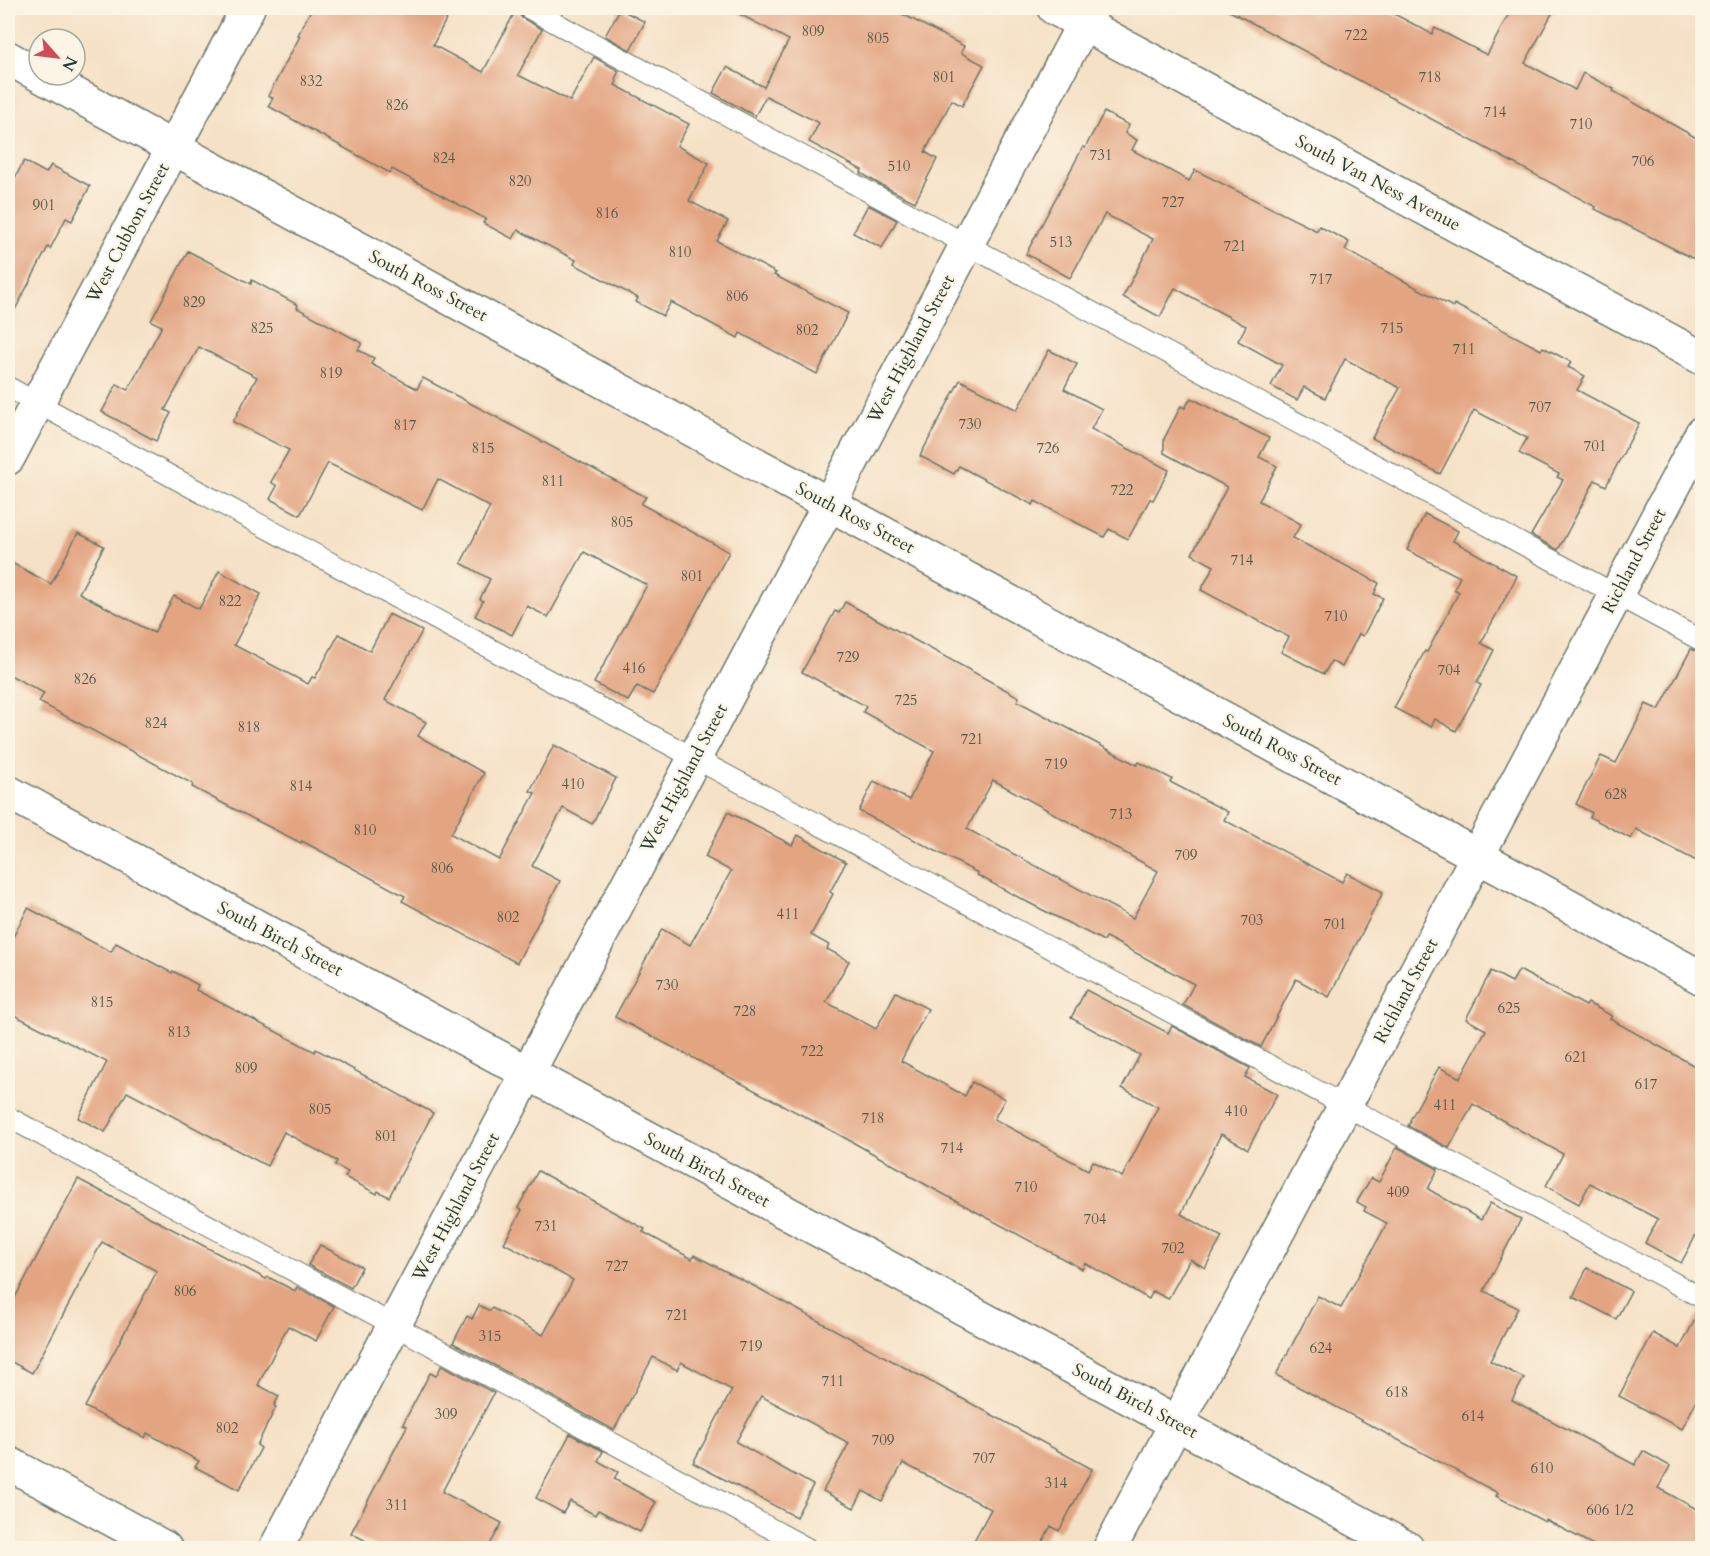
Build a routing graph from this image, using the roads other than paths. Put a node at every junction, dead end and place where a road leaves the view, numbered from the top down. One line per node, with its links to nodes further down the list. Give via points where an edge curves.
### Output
1 (248, 8): 6 (street, West Cubbon Street)
2 (528, 8): 7 (lane)
3 (1054, 8): 4 (street, South Van Ness Avenue)
4 (1088, 15): 7 (street, West Highland Street); 8 (street, South Van Ness Avenue)
5 (8, 58): 6 (street, South Ross Street)
6 (173, 148): 10 (street, West Cubbon Street); 13 (street, South Ross Street)
7 (967, 244): 13 (street, West Highland Street); 14 (lane)
8 (1702, 358)
9 (8, 387): 10 (lane)
10 (37, 403): 12 (street, West Cubbon Street); 16 (lane)
11 (1702, 433): 14 (street, Richland Street)
12 (8, 458)
13 (829, 504): 16 (street, West Highland Street); 18 (street, South Ross Street)
14 (1617, 594): 15 (lane); 18 (street, Richland Street)
15 (1702, 641)
16 (694, 758): 20 (street, West Highland Street); 21 (lane)
17 (8, 792): 20 (street, South Birch Street)
18 (1478, 856): 19 (street, South Ross Street); 21 (street, Richland Street)
19 (1702, 978)
20 (527, 1073): 24 (street, West Highland Street); 25 (street, South Birch Street)
21 (1346, 1105): 23 (lane); 25 (street, Richland Street)
22 (8, 1117): 24 (lane)
23 (1702, 1298)
24 (394, 1325): 28 (street, West Highland Street); 29 (lane)
25 (1176, 1424): 30 (street, Richland Street); 31 (street, South Birch Street)
26 (8, 1463): 27 (street)
27 (165, 1548)
28 (276, 1548)
29 (807, 1548)
30 (1110, 1548)
31 (1407, 1548)

